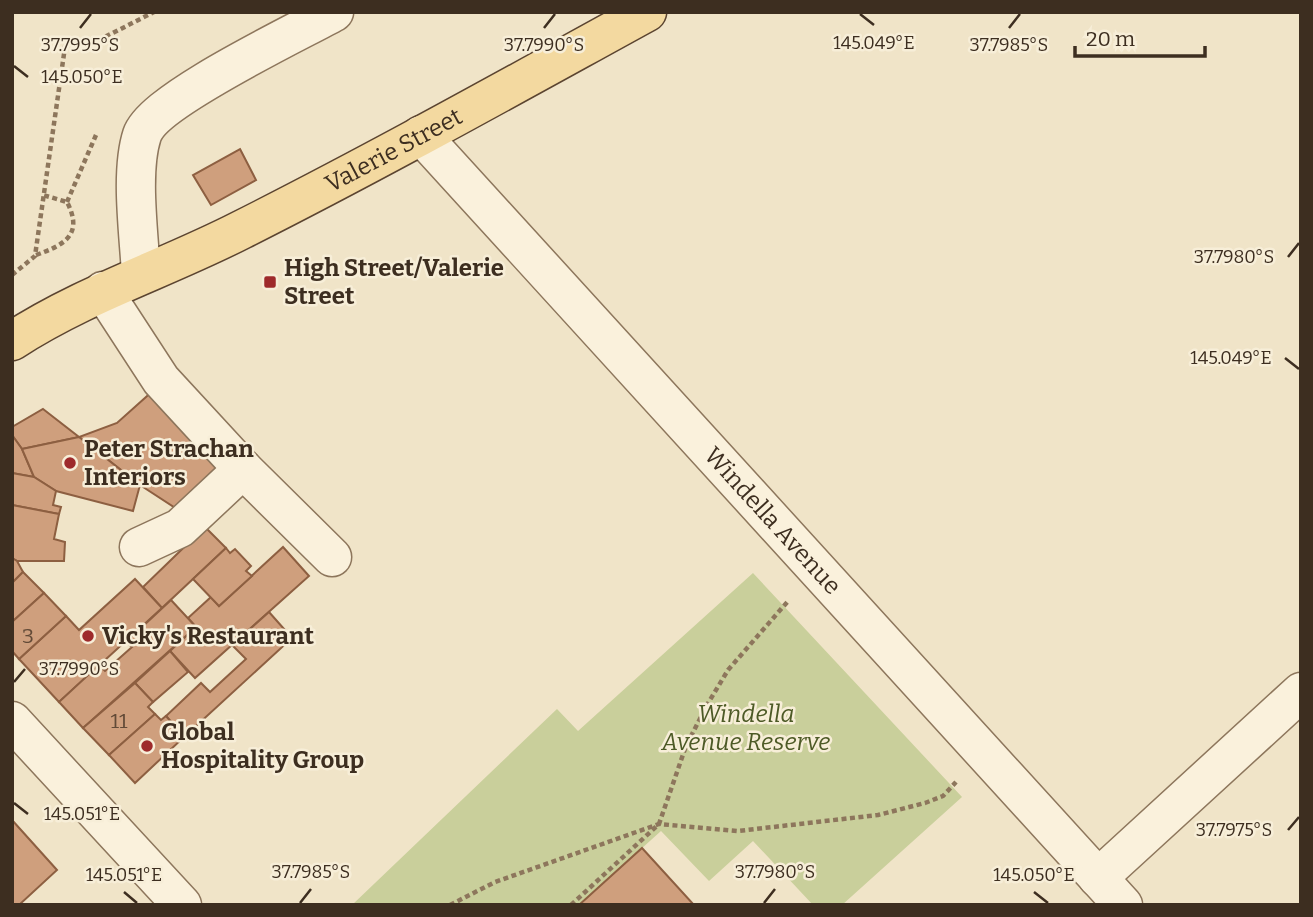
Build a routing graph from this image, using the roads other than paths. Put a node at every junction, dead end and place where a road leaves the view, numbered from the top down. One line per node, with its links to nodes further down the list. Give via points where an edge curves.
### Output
1 (334, 12): 4 (street, via 178,97 150,122 139,147)
2 (641, 14): 3 (main road, Valerie Street)
3 (421, 135): 4 (main road, Valerie Street, via 237,232); 12 (street, Windella Avenue)
4 (142, 274): 5 (main road, Valerie Street)
5 (103, 291): 6 (main road, Valerie Street); 7 (street, via 161,380)
6 (12, 341)
7 (243, 469): 8 (street, via 180,528); 9 (street)
8 (138, 547)
9 (332, 557)
10 (1301, 692): 12 (street)
11 (12, 721): 13 (street)
12 (1111, 892)
13 (182, 905)

